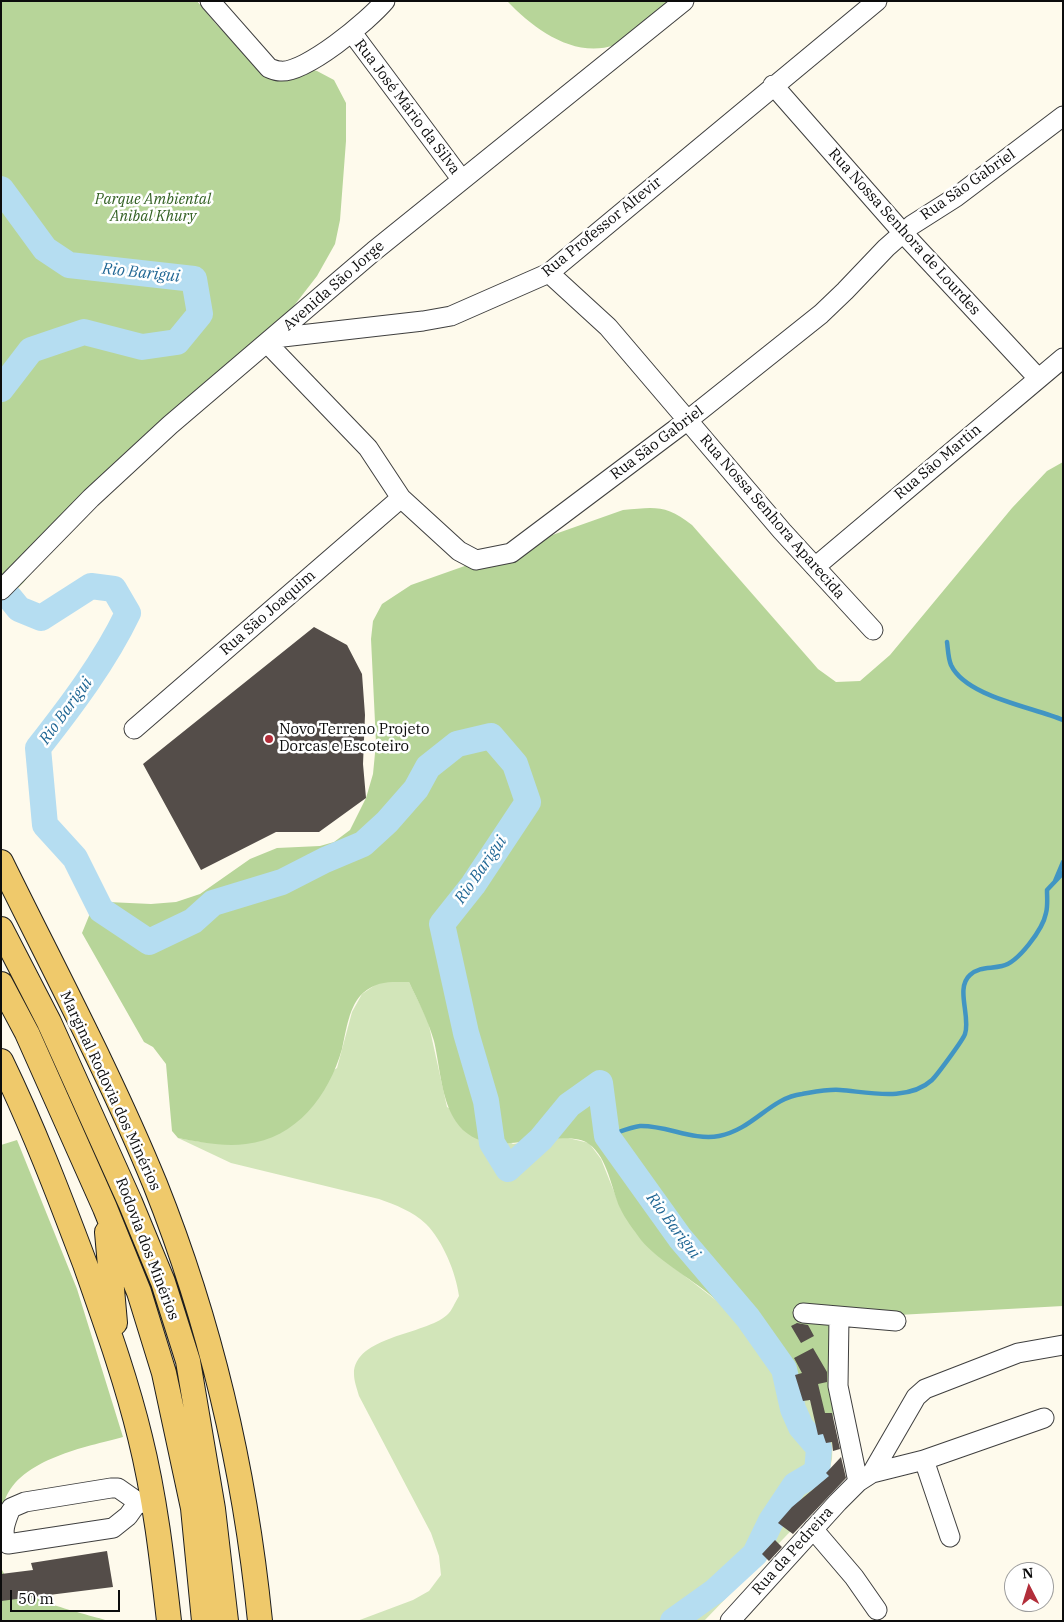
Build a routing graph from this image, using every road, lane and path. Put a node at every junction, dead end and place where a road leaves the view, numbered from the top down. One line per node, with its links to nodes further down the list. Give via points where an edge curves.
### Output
1 (210, 1): 5 (street, Rua José Mário da Silva, via 269,68 281,72 301,65)
2 (385, 1): 5 (street, Rua José Mário da Silva)
3 (684, 1): 8 (street, Avenida São Jorge)
4 (876, 1): 6 (street, Rua Professor Altevir)
5 (353, 34): 8 (street, Rua José Mário da Silva)
6 (773, 85): 9 (street, Rua Nossa Senhora de Lourdes); 10 (street, Rua Professor Altevir)
7 (1063, 116): 9 (street, Rua São Gabriel, via 956,197)
8 (462, 180): 11 (street, Avenida São Jorge)
9 (902, 233): 13 (street, Rua Nossa Senhora de Lourdes); 14 (street, Rua São Gabriel, via 820,314)
10 (549, 273): 11 (street, Rua Professor Altevir, via 451,316); 14 (street, Rua Nossa Senhora Aparecida, via 608,327)
11 (270, 341): 15 (street, Rua São Gabriel, via 368,448); 17 (street, Avenida São Jorge, via 98,491)
12 (1063, 358): 13 (street, Rua São Martin)
13 (1038, 377): 16 (street, Rua São Martin)
14 (688, 420): 15 (street, Rua São Gabriel, via 511,553 490,559 476,560 459,551); 16 (street, Rua Nossa Senhora Aparecida)
15 (402, 498): 19 (street, Rua São Joaquim)
16 (815, 567): 18 (street, Rua Nossa Senhora Aparecida)
17 (1, 590)
18 (873, 630)
19 (134, 729)
20 (1, 862): 40 (main road, Marginal Rodovia dos Minérios, via 133,1132 176,1240 227,1417 248,1523)
21 (1, 929): 39 (main road, Rodovia dos Minérios, via 49,1022 163,1282 188,1361 213,1509)
22 (1, 984): 24 (main road, Rodovia dos Minérios, via 27,1033)
23 (1, 1061): 29 (main road, via 59,1193)
24 (106, 1208): 29 (main road); 38 (main road, Rodovia dos Minérios, via 139,1292 164,1373 193,1508)
25 (803, 1313): 26 (street)
26 (840, 1317): 27 (street); 32 (street, via 838,1386)
27 (896, 1321)
28 (1063, 1345): 32 (street, Rua da Pedreira, via 1018,1353 925,1389 916,1397)
29 (118, 1359): 33 (main road, via 140,1437)
30 (1044, 1418): 31 (street)
31 (924, 1460): 32 (street); 35 (street)
32 (865, 1477): 34 (street, Rua da Pedreira)
33 (146, 1504): 33 (street, via 118,1488 25,1502 11,1508 1,1533 8,1544 114,1528); 37 (main road)
34 (813, 1529): 36 (street); 41 (street, Rua da Pedreira)
35 (950, 1537)
36 (877, 1610)
37 (169, 1621)
38 (204, 1621)
39 (226, 1621)
40 (260, 1621)
41 (730, 1621)

